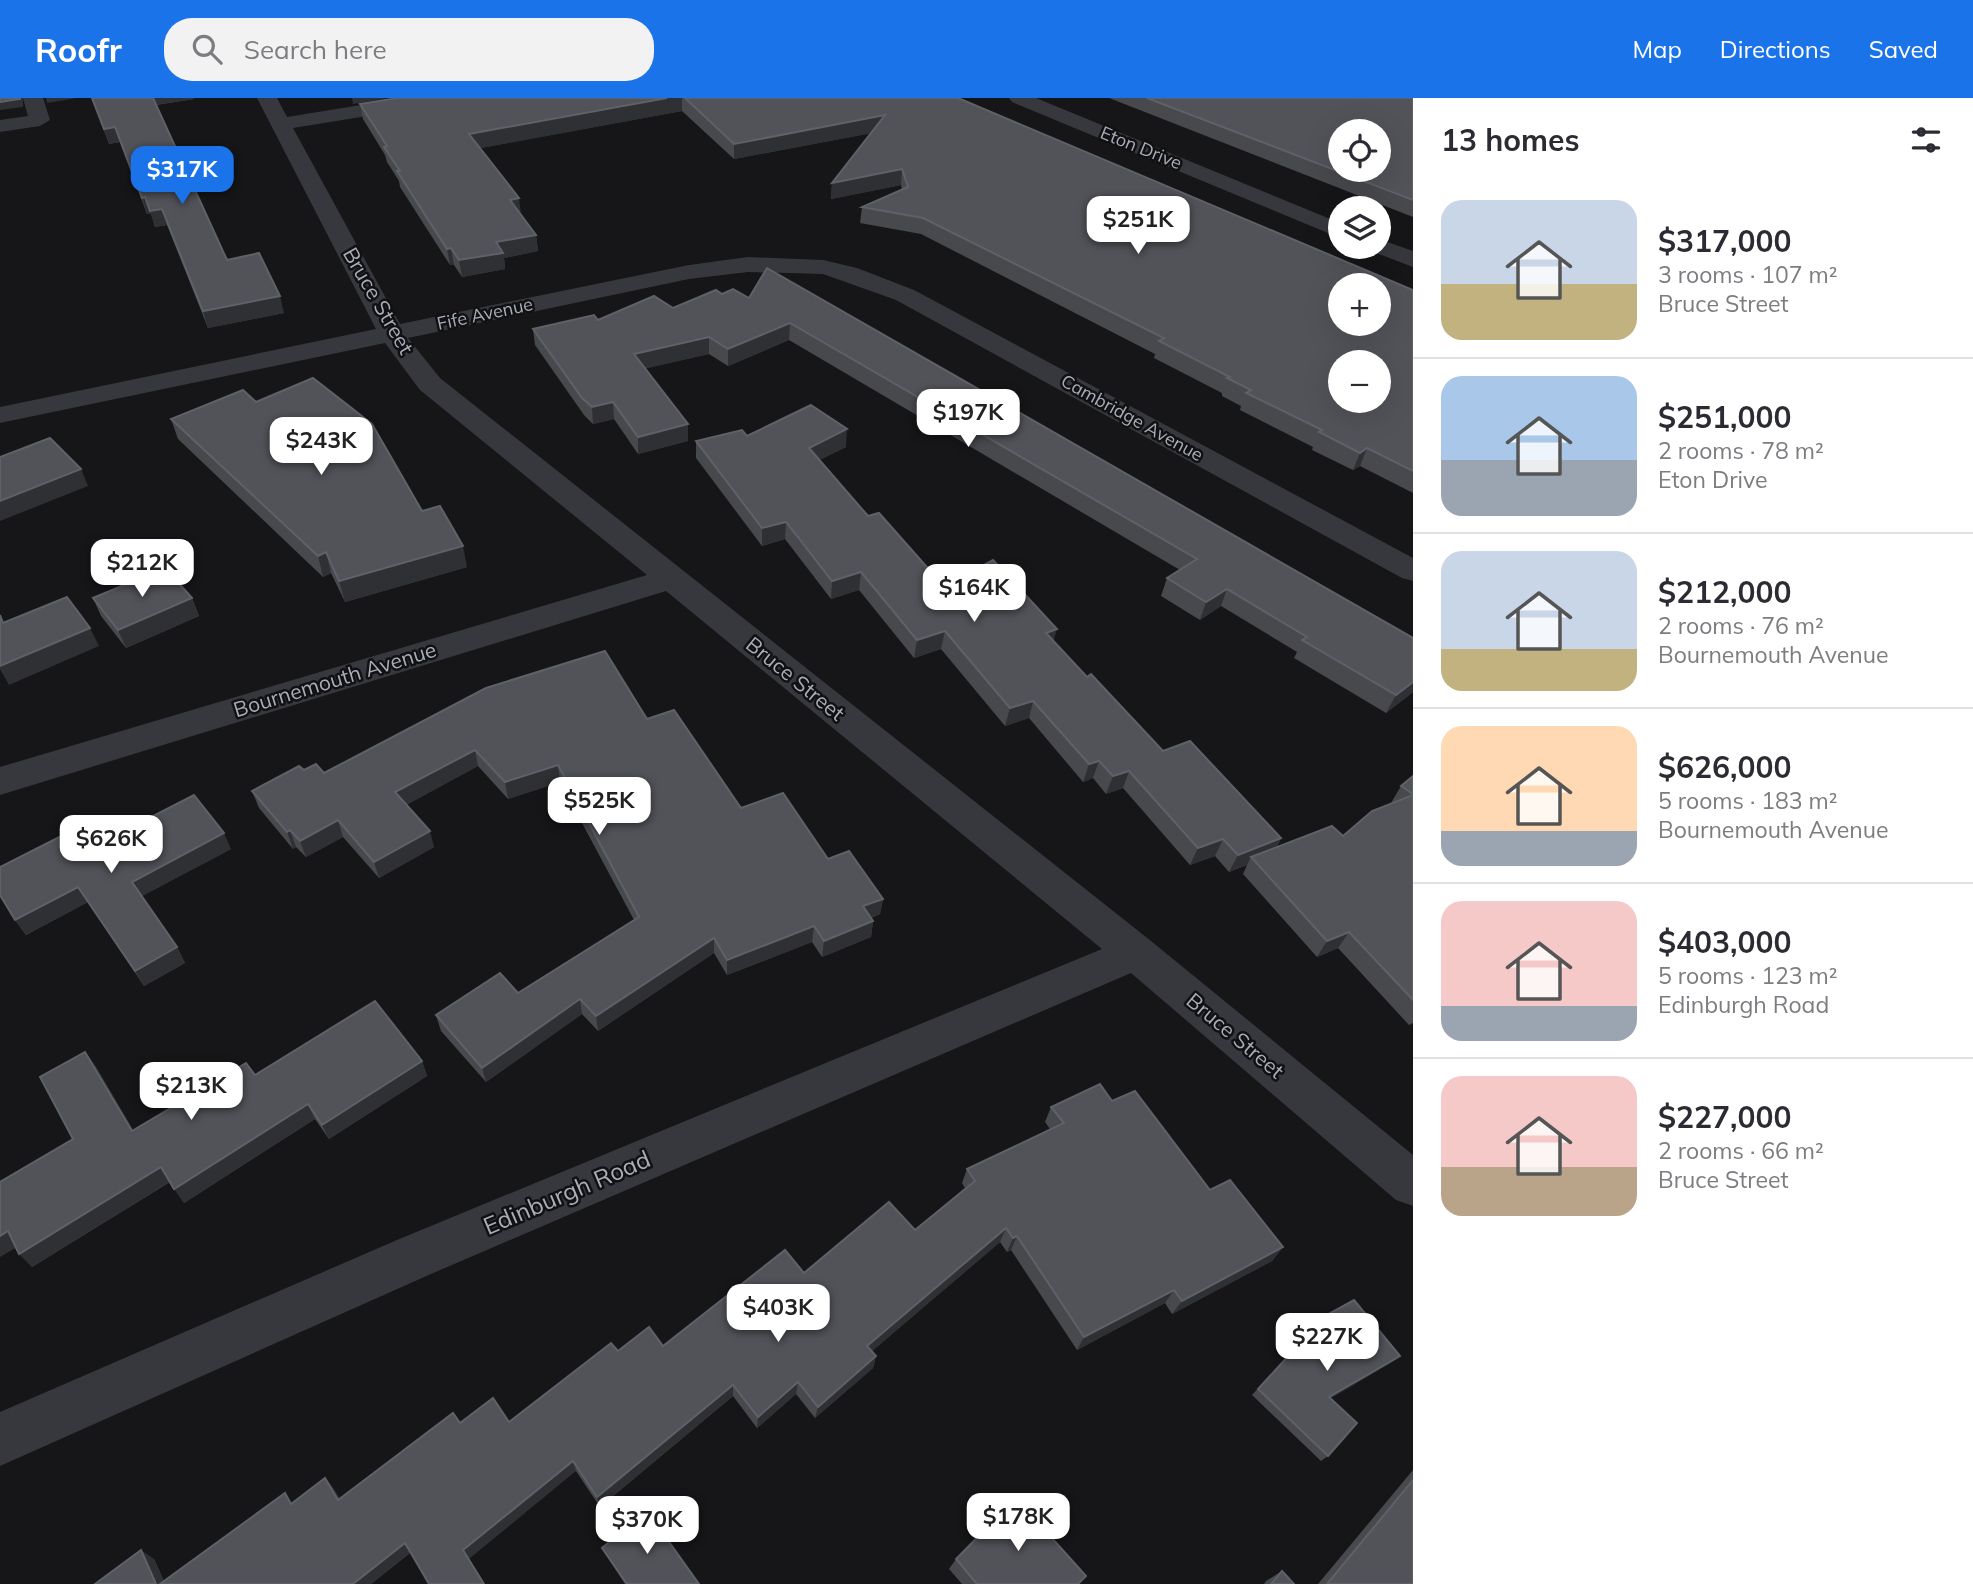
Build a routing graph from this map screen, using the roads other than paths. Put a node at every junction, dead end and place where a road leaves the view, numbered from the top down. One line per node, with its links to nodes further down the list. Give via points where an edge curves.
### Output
1 (33, 98): 6 (street, via 40,120)
2 (267, 98): 5 (street, Bruce Street)
3 (440, 98): 5 (street)
4 (1019, 98): 7 (street, Eton Drive)
5 (282, 124): 11 (street, Bruce Street)
6 (0, 126)
7 (1328, 225)
8 (1391, 251): 9 (street)
9 (1413, 260)
10 (807, 262): 11 (street, Fife Avenue, via 757,262 689,272); 13 (street, Cambridge Avenue, via 848,271 905,295)
11 (392, 334): 12 (street, Fife Avenue); 14 (street, Bruce Street, via 430,384)
12 (0, 415)
13 (1413, 571)
14 (670, 579): 15 (street, Bournemouth Avenue); 16 (street, Bruce Street)
15 (0, 780)
16 (1136, 953): 17 (street, Bruce Street); 18 (street, Edinburgh Road, via 414,1257)
17 (1413, 1184)
18 (0, 1439)

